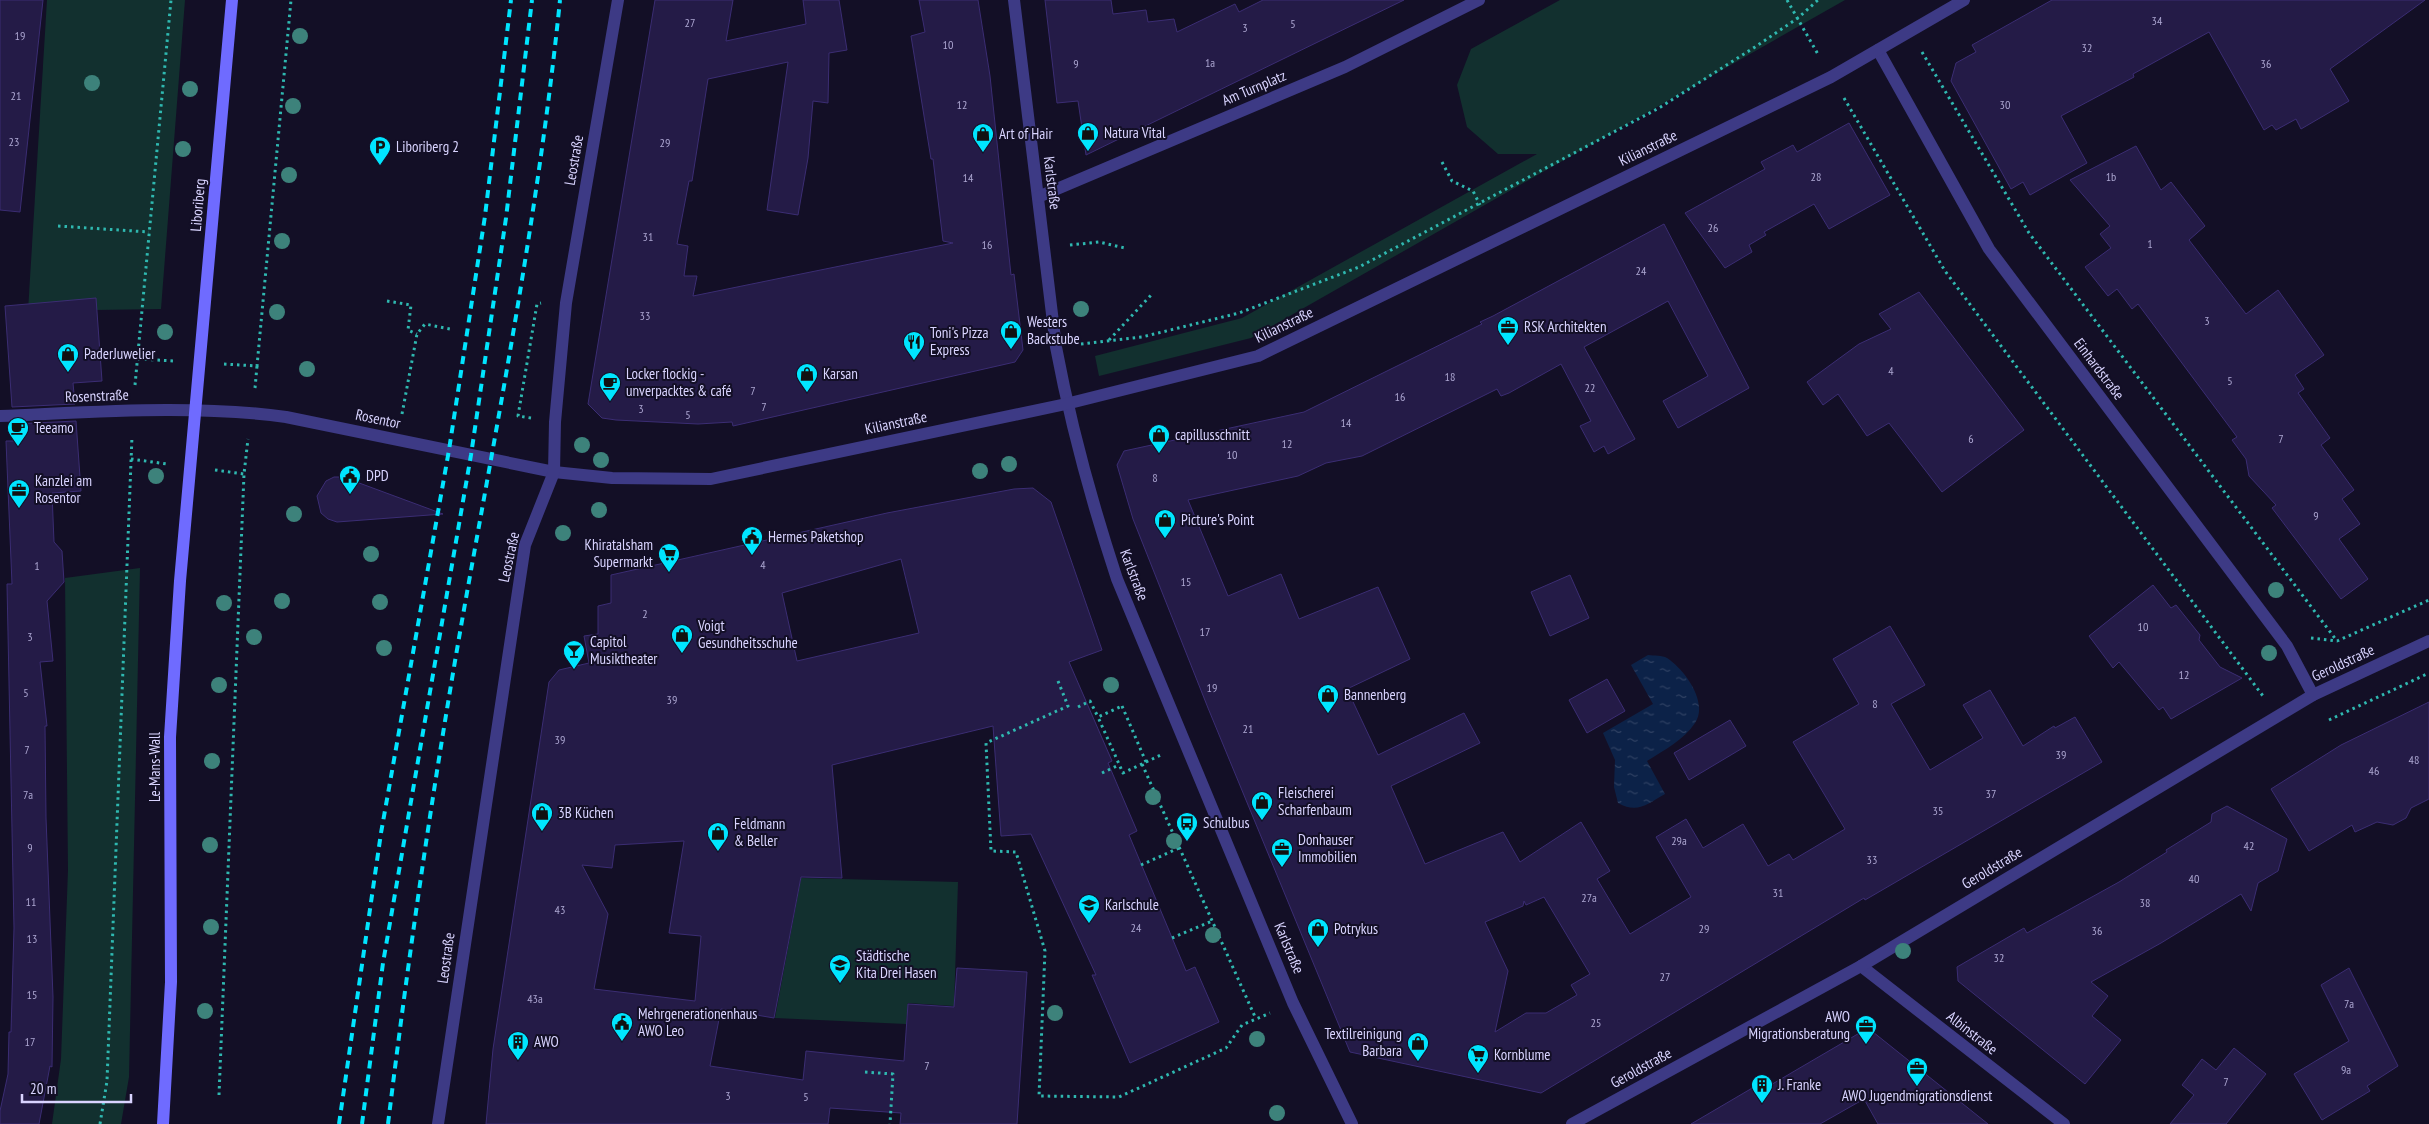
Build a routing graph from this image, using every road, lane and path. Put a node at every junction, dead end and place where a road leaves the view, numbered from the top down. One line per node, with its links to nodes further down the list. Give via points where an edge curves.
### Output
1 (172, 0): 18 (path)
2 (232, 0): 29 (main road, Liboriberg)
3 (290, 0): 29 (path, via 257,366)
4 (618, 0): 36 (street, Leostraße, via 566,303 555,422)
5 (1014, 0): 15 (street, Karlstraße)
6 (1478, 0): 15 (street, Am Turnplatz, via 1344,67)
7 (1787, 0): 10 (path)
8 (1818, 0): 10 (path)
9 (1964, 0): 11 (street, Kilianstraße)
10 (1798, 18): 13 (path); 16 (path, via 1658,108)
11 (1910, 31): 12 (street, Kilianstraße); 40 (path, via 2029,233)
12 (1878, 50): 13 (street, Kilianstraße); 44 (street, Einhardstraße, via 1989,250 2287,646)
13 (1831, 77): 30 (street, Kilianstraße, via 1258,356); 45 (path, via 1945,272)
14 (1442, 162): 16 (path, via 1452,181 1473,191)
15 (1038, 197): 19 (street, Karlstraße)
16 (1480, 205): 26 (path, via 1359,267 1239,313 1142,337)
17 (58, 226): 18 (path)
18 (149, 232): 28 (path)
19 (1044, 248): 20 (path, via 1099,242); 27 (street, Karlstraße)
20 (1125, 248)
21 (1153, 293): 26 (path)
22 (387, 301): 25 (path, via 412,304 408,330)
23 (537, 304): 31 (path)
24 (450, 329): 25 (path, via 425,324)
25 (417, 334): 35 (path)
26 (1109, 341): 27 (path)
27 (1056, 348): 30 (street, Karlstraße)
28 (138, 359): 29 (path); 32 (path)
29 (200, 363): 33 (main road, Liboriberg)
30 (1066, 404): 36 (street, Kilianstraße, via 711,478 612,478); 65 (street, Karlstraße, via 1085,480 1117,579 1294,1003)
31 (520, 405)
32 (133, 411): 33 (street, Rosenstraße); 34 (street, Rosenstraße); 61 (path, via 107,1081)
33 (194, 412): 35 (street, Rosentor, via 252,412); 62 (main road, Le-Mans-Wall, via 170,737 171,982)
34 (0, 416)
35 (399, 440): 36 (street, Rosentor)
36 (554, 472): 63 (street, Leostraße, via 525,545)
37 (244, 474): 60 (path)
38 (2429, 600): 40 (path)
39 (2304, 638): 40 (path)
40 (2337, 641)
41 (2429, 641): 44 (street, Geroldstraße)
42 (2429, 673): 48 (path)
43 (1058, 681): 58 (path, via 1068,706 986,742 991,851 1016,852 1045,951 1039,1096 1119,1098 1226,1048)
44 (2312, 695): 56 (street, Geroldstraße)
45 (2267, 700)
46 (1078, 707): 47 (path, via 1090,702)
47 (1098, 717): 49 (path, via 1122,706 1146,762); 50 (path)
48 (2329, 720)
49 (1142, 764): 50 (path, via 1123,773); 52 (path)
50 (1119, 765): 51 (path)
51 (1102, 773)
52 (1179, 848): 53 (path); 54 (path)
53 (1141, 864)
54 (1212, 921): 55 (path); 57 (path)
55 (1172, 938)
56 (1861, 966): 66 (street, Geroldstraße); 67 (street, Albinstraße)
57 (1256, 1019)
58 (1242, 1025)
59 (864, 1072): 64 (path, via 893,1074)
60 (219, 1095)
61 (100, 1124)
62 (163, 1124)
63 (438, 1124)
64 (890, 1124)
65 (1352, 1124)
66 (1572, 1124)
67 (2064, 1124)

